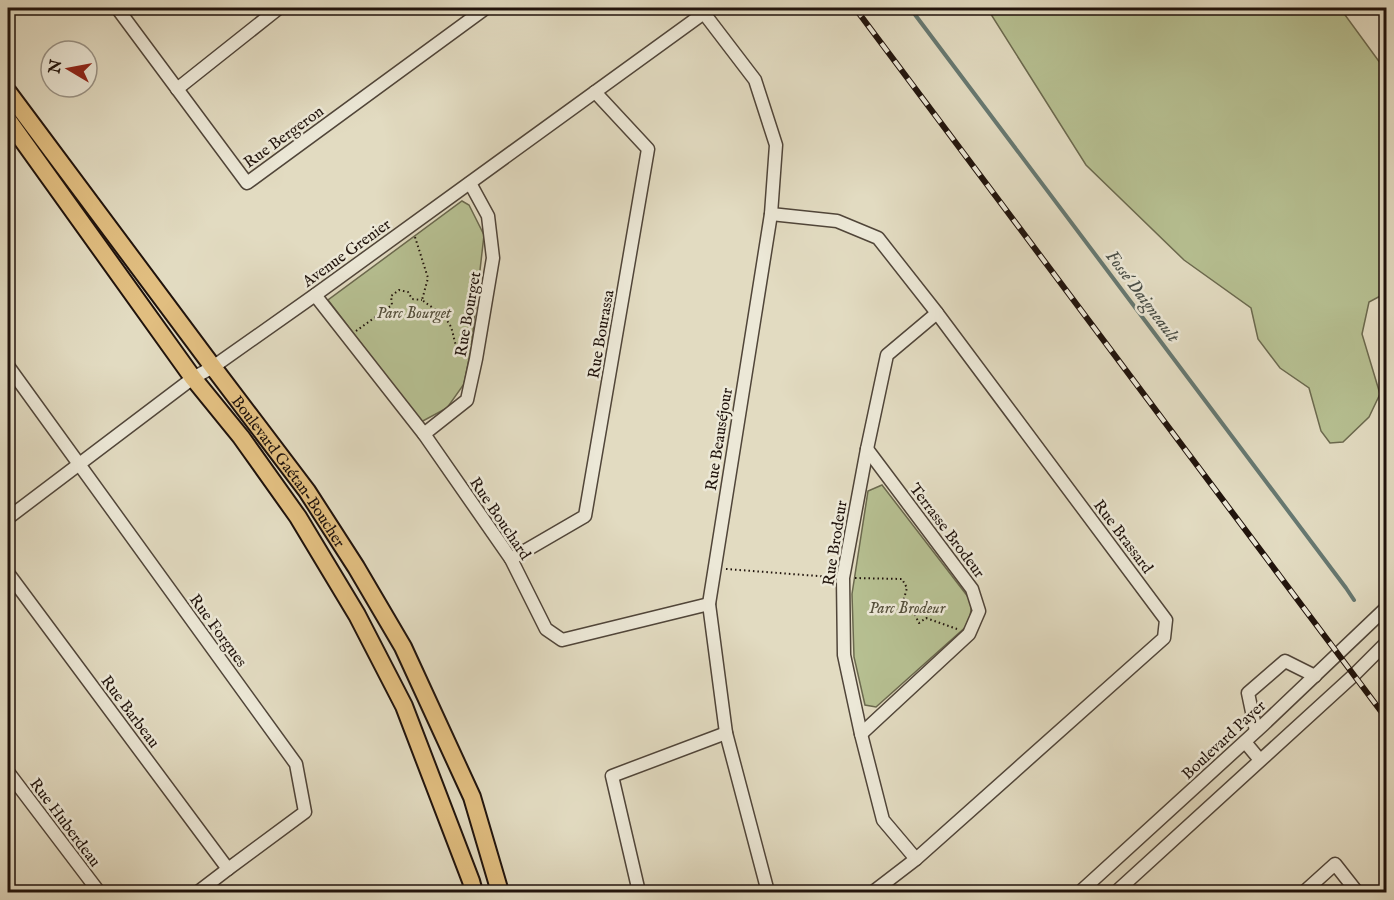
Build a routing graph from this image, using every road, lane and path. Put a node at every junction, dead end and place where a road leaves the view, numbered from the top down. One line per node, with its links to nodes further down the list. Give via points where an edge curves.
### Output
1 (117, 8): 5 (street, Rue Bergeron)
2 (279, 8): 5 (street)
3 (486, 8): 5 (street, Rue Bergeron, via 247,183)
4 (702, 10): 7 (street, Avenue Grenier); 10 (street, Rue Beauséjour, via 755,80 776,145)
5 (177, 88)
6 (8, 92): 18 (main road, Boulevard Gaétan-Boucher)
7 (595, 92): 9 (street, Avenue Grenier); 24 (street, Rue Bourassa, via 648,149 585,516)
8 (8, 120): 19 (main road, Boulevard Gaétan-Boucher)
9 (470, 183): 11 (street, Avenue Grenier); 16 (street, Rue Bourget, via 488,216 494,258)
10 (771, 214): 14 (street, Rue Brassard, via 837,222 878,238); 25 (street, Rue Beauséjour)
11 (412, 226): 12 (street, Avenue Grenier); 13 (path, via 428,278)
12 (315, 296): 15 (street, Rue Bouchard); 18 (street, Avenue Grenier)
13 (422, 300): 15 (path, via 412,299 408,292 399,290 391,296 392,305); 16 (path, via 449,322 460,352)
14 (937, 313): 21 (street, Rue Brodeur, via 887,355); 39 (street, Rue Brassard, via 1166,620 1164,638)
15 (348, 337): 20 (street, Rue Bouchard)
16 (476, 359): 20 (street, Rue Bourget, via 467,400)
17 (8, 366): 22 (street, Rue Forgues)
18 (213, 367): 19 (street, Avenue Grenier); 44 (main road, Boulevard Gaétan-Boucher, via 307,490 403,647 472,796)
19 (193, 378): 22 (street, Avenue Grenier); 43 (main road, Boulevard Gaétan-Boucher, via 298,517 357,615 404,706)
20 (424, 434): 24 (street, Rue Bouchard)
21 (867, 449): 27 (street, Rue Brodeur); 30 (street, Terrasse Brodeur, via 972,589 979,611)
22 (78, 465): 23 (street, Avenue Grenier); 40 (street, Rue Forgues, via 296,764 305,812)
23 (8, 518)
24 (511, 559): 28 (street, Rue Bouchard, via 546,629 562,640)
25 (714, 568): 27 (path); 28 (street, Rue Beauséjour)
26 (8, 573): 40 (street, Rue Barbeau)
27 (843, 578): 30 (path, via 902,579 907,588 901,609 914,613 919,623 926,618); 35 (street, Rue Brodeur, via 844,655)
28 (709, 604): 34 (street, Rue Beauséjour)
29 (1386, 608): 32 (street, Boulevard Payer)
30 (969, 634): 35 (street)
31 (1386, 643): 37 (street)
32 (1315, 676): 33 (street, Boulevard Payer); 33 (street, via 1285,661 1248,693)
33 (1257, 731): 36 (street, Boulevard Payer)
34 (726, 733): 45 (street, via 612,776); 46 (street, Rue Beauséjour)
35 (861, 734): 39 (street, Rue Brodeur, via 883,820)
36 (1245, 742): 37 (street); 48 (street, Boulevard Payer)
37 (1260, 760): 49 (street)
38 (8, 772): 41 (street, Rue Huberdeau)
39 (916, 859): 47 (street, Rue Brassard)
40 (228, 869): 42 (street, Rue Forgues)
41 (99, 892)
42 (198, 892)
43 (474, 892)
44 (500, 892)
45 (639, 892)
46 (768, 892)
47 (873, 892)
48 (1080, 892)
49 (1116, 892)
50 (1304, 892): 51 (street, via 1335,864)
51 (1357, 892)

